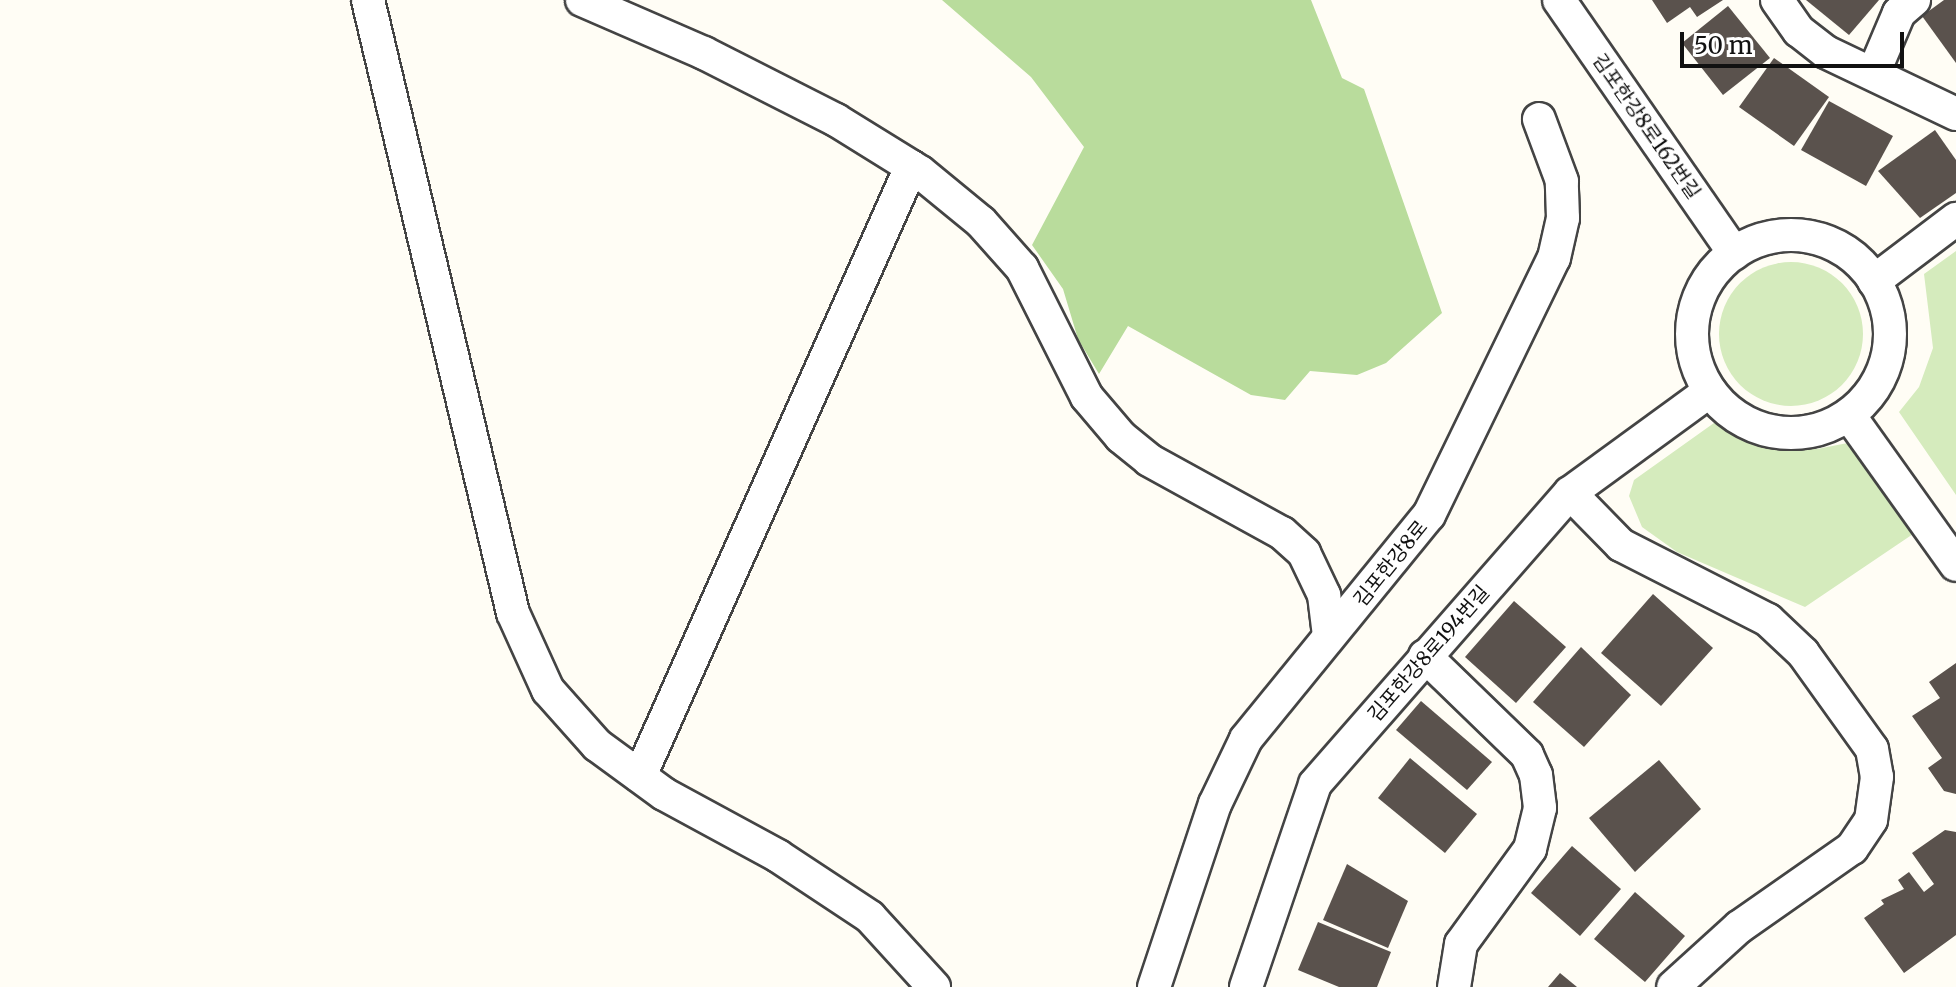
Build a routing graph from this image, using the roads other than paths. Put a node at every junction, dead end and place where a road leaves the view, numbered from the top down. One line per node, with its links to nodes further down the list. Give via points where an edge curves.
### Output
1 (368, 0): 19 (street, via 513,613 548,690 597,745)
2 (582, 0): 9 (street, via 836,120)
3 (1559, 0): 11 (street, 김포한강8로162번길)
4 (1777, 0): 6 (street, via 1799,31 1826,52)
5 (1914, 0): 6 (street, via 1899,13)
6 (1874, 72): 7 (street)
7 (1956, 114)
8 (1539, 119): 17 (street, 김포한강8로, via 1562,181 1563,218 1554,258 1429,515)
9 (911, 167): 17 (street, via 981,222 1022,268 1065,361 1121,437 1149,460 1282,533 1304,553 1322,586); 19 (street)
10 (1956, 219): 12 (street)
11 (1734, 253): 12 (street, via 1766,238 1800,235 1834,244 1862,264); 13 (street, via 1712,274 1697,302 1692,332 1696,363)
12 (1874, 281): 14 (street, via 1891,325 1888,360 1874,391)
13 (1710, 391): 14 (street, via 1732,414 1759,428 1790,433 1821,429); 15 (street, 김포한강8로194번길)
14 (1849, 415): 16 (street)
15 (1570, 493): 18 (street, 김포한강8로194번길); 24 (street, via 1621,545 1768,620 1803,653 1872,749 1877,777 1871,820 1852,848 1739,927)
16 (1956, 565)
17 (1329, 634): 21 (street, 김포한강8로, via 1246,739 1215,804)
18 (1425, 656): 22 (street, 김포한강8로194번길, via 1315,784); 23 (street, via 1527,755 1540,808 1530,849 1461,944)
19 (640, 776): 20 (street, via 870,917)
20 (934, 987)
21 (1154, 987)
22 (1246, 987)
23 (1454, 987)
24 (1673, 987)

